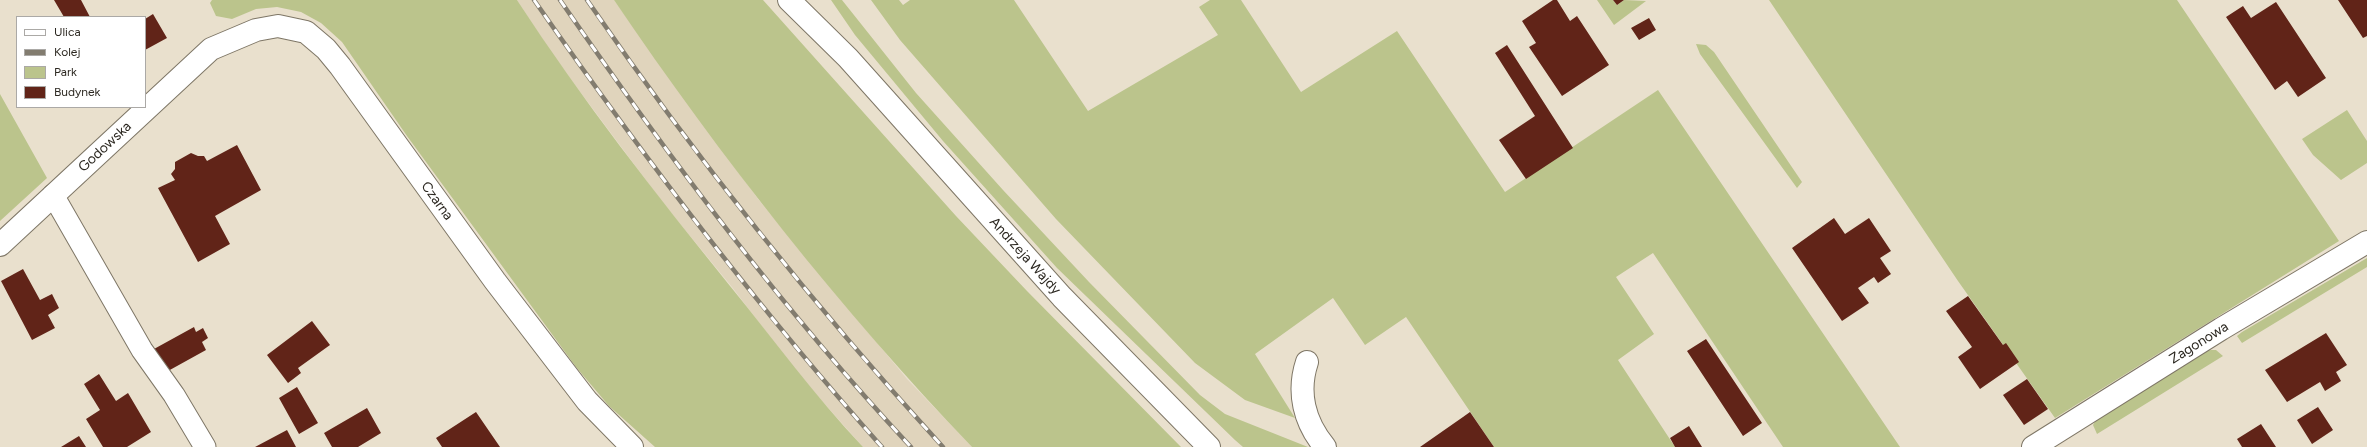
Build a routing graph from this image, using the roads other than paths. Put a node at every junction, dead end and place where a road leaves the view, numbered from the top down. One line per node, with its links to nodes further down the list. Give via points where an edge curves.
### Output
1 (789, 0): 4 (street, Andrzeja Wajdy)
2 (806, 0): 4 (street, Andrzeja Wajdy)
3 (211, 50): 5 (street, Godowska); 10 (street, Czarna, via 256,30 278,26 306,32 326,49 495,281 587,401)
4 (848, 58): 11 (street, Andrzeja Wajdy, via 1062,297)
5 (53, 195): 7 (street, Godowska); 9 (lane, via 142,350)
6 (2367, 242): 13 (street, Zagonowa, via 2221,329)
7 (0, 245)
8 (1308, 362): 12 (street, via 1302,378 1303,401 1307,418)
9 (206, 447)
10 (632, 447)
11 (1209, 447)
12 (1325, 447)
13 (2033, 447)

